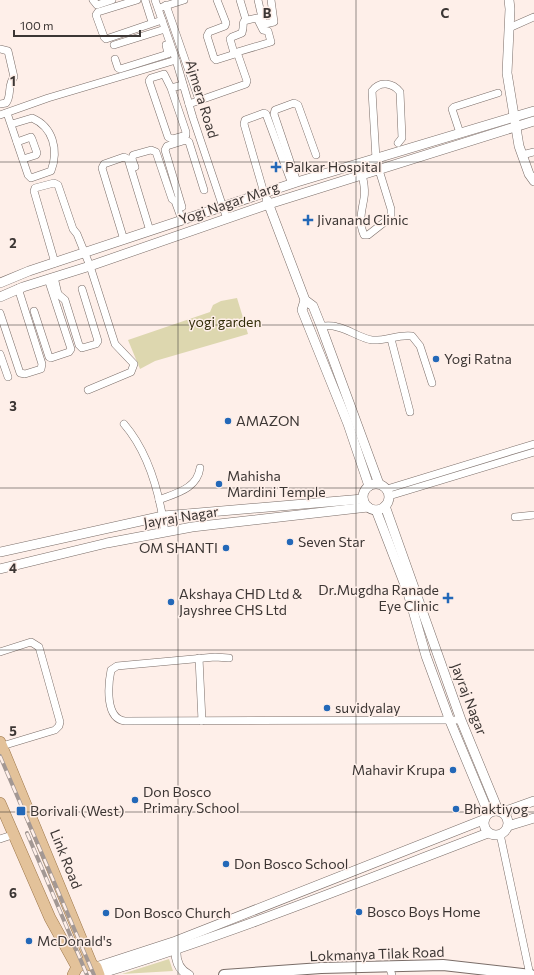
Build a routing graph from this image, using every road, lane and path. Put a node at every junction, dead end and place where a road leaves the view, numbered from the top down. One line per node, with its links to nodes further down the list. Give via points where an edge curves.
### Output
1 (93, 0): 2 (street, via 97,5)
2 (112, 0)
3 (137, 0): 16 (street, via 98,12 96,15 106,39)
4 (146, 0): 15 (street)
5 (155, 0): 13 (street, Ajmera Road)
6 (184, 0): 12 (street)
7 (217, 0): 31 (street, via 226,23 209,32 207,36 214,58 216,60 238,55 247,81 246,84)
8 (240, 0): 17 (street)
9 (258, 0): 10 (street, via 265,24 274,22)
10 (270, 0)
11 (509, 0): 18 (street)
12 (166, 5): 13 (street); 31 (street)
13 (158, 8): 16 (street, Ajmera Road)
14 (534, 17): 18 (street)
15 (151, 19)
16 (162, 20): 19 (street, Ajmera Road)
17 (246, 20): 17 (street, via 242,25 242,33 230,39 234,53 271,42 268,32 262,30 259,19)
18 (509, 28): 36 (street, via 507,73)
19 (163, 29): 20 (street); 22 (street, via 168,53); 24 (street, Ajmera Road)
20 (114, 45)
21 (0, 49): 32 (street, via 8,51 14,77 10,82 8,100)
22 (154, 58): 25 (street); 26 (street)
23 (115, 59): 25 (street, via 120,69)
24 (176, 60): 26 (street); 28 (street, Ajmera Road)
25 (135, 63): 27 (street)
26 (157, 66): 27 (street)
27 (138, 72): 35 (street)
28 (183, 84): 29 (street); 33 (street, Ajmera Road)
29 (171, 88): 39 (street); 39 (street, via 164,74 149,80 168,137 172,139 186,135)
30 (498, 94): 42 (street, via 454,107 452,110)
31 (199, 100): 33 (street)
32 (0, 104)
33 (189, 104): 37 (street, Ajmera Road)
34 (534, 111): 36 (street, Yogi Nagar Marg)
35 (2, 114): 40 (street)
36 (515, 116): 41 (street); 42 (street, Yogi Nagar Marg)
37 (193, 118): 39 (street); 51 (street, Ajmera Road)
38 (534, 121): 41 (street, Yogi Nagar Marg)
39 (183, 122)
40 (12, 124): 43 (street); 50 (street, via 34,118 48,129 56,153 51,171 31,178)
41 (515, 126): 45 (street, Yogi Nagar Marg); 49 (street)
42 (456, 134): 45 (street); 46 (street, Yogi Nagar Marg)
43 (17, 142): 50 (street); 50 (street, via 31,137 37,153)
44 (398, 142): 52 (street, via 402,138 400,92 396,87 386,83 378,85 372,91)
45 (456, 146): 53 (street, Yogi Nagar Marg)
46 (407, 149): 52 (street, Yogi Nagar Marg); 53 (street)
47 (534, 152): 49 (street)
48 (316, 154): 60 (street, via 298,105 294,103 275,110)
49 (522, 155): 59 (street)
50 (23, 159)
51 (207, 159): 54 (street); 65 (street, Ajmera Road)
52 (376, 159): 55 (street, Yogi Nagar Marg)
53 (410, 160): 56 (street, Yogi Nagar Marg)
54 (196, 163): 62 (street); 67 (street, via 186,140 167,146 165,150)
55 (359, 164): 57 (street); 58 (street, Yogi Nagar Marg)
56 (379, 170): 57 (street, Yogi Nagar Marg); 57 (street, via 391,217 368,235 362,232 360,216 364,198)
57 (362, 175): 61 (street, Yogi Nagar Marg)
58 (320, 176): 60 (street, Yogi Nagar Marg); 61 (street)
59 (534, 181)
60 (294, 183): 63 (street, Yogi Nagar Marg); 63 (street, via 264,113 245,120 244,124)
61 (323, 187): 64 (street, Yogi Nagar Marg)
62 (204, 190)
63 (264, 193): 64 (street); 65 (street, Yogi Nagar Marg)
64 (269, 204): 66 (street, Yogi Nagar Marg); 78 (street)
65 (223, 206): 66 (street, Ajmera Road); 67 (street, Yogi Nagar Marg)
66 (227, 219): 72 (street, Yogi Nagar Marg)
67 (184, 220): 68 (street, Yogi Nagar Marg); 68 (street, via 172,199 156,152 151,150 133,155)
68 (152, 231): 69 (street, Yogi Nagar Marg); 69 (street, via 128,159 124,157 104,164 102,168)
69 (124, 240): 70 (street, Yogi Nagar Marg)
70 (85, 253): 71 (street, Yogi Nagar Marg); 71 (street, via 73,229 58,185 54,183 35,188); 72 (street)
71 (55, 263): 74 (street, Yogi Nagar Marg)
72 (90, 266): 73 (street, Yogi Nagar Marg); 79 (street)
73 (51, 278): 75 (street, Yogi Nagar Marg); 80 (street, via 58,294 65,300 82,348 98,341); 81 (street, via 71,350 69,352 51,358 49,356)
74 (0, 283)
75 (18, 288): 77 (street, Yogi Nagar Marg); 82 (street, via 42,364 41,369 25,374 20,372)
76 (82, 289): 80 (street)
77 (0, 297)
78 (305, 300): 83 (street, via 313,306); 90 (street, via 302,310)
79 (102, 301): 80 (street); 88 (street, via 115,344 134,364 131,372)
80 (87, 306)
81 (34, 311)
82 (0, 313)
83 (321, 326): 84 (street, via 337,327 372,340); 90 (street)
84 (391, 339): 87 (street, via 405,335 416,340); 89 (street)
85 (0, 354): 86 (street)
86 (8, 377)
87 (432, 383)
88 (88, 390)
89 (410, 412)
90 (351, 418): 101 (street); 102 (street)
91 (124, 424): 104 (street, via 136,438)
92 (534, 444): 93 (street)
93 (511, 451): 95 (street); 96 (street)
94 (534, 452): 96 (street)
95 (492, 456): 97 (street); 99 (street)
96 (514, 458): 97 (street)
97 (495, 464): 100 (street)
98 (200, 468): 104 (street, via 199,476 193,485)
99 (427, 477): 100 (street); 102 (street)
100 (429, 484): 102 (street)
101 (369, 486): 102 (street); 103 (street, via 363,494)
102 (385, 490): 105 (street)
103 (363, 499): 106 (street); 108 (street, Jayraj Nagar)
104 (159, 500): 108 (street)
105 (385, 506): 106 (street); 111 (street, Jayraj Nagar)
106 (372, 509): 110 (street, Jayraj Nagar, via 192,527); 113 (street, Jayraj Nagar)
107 (534, 515): 109 (street)
108 (163, 516): 110 (street); 112 (street, Jayraj Nagar)
109 (515, 518)
110 (166, 532): 114 (street, Jayraj Nagar, via 106,543)
111 (402, 550): 113 (street); 115 (street, Jayraj Nagar)
112 (0, 552)
113 (391, 553): 115 (street, Jayraj Nagar)
114 (0, 569)
115 (408, 582): 116 (street, Jayraj Nagar)
116 (419, 615): 118 (street, Jayraj Nagar); 119 (street, Jayraj Nagar)
117 (0, 652): 125 (street, via 31,642 39,647 60,722 55,730)
118 (436, 652): 119 (street); 122 (street, Jayraj Nagar)
119 (426, 656): 123 (street, Jayraj Nagar)
120 (199, 658): 121 (street); 124 (street); 124 (street, via 117,666 110,670 110,698 111,710 119,720)
121 (230, 658)
122 (461, 720): 123 (street); 126 (street, Jayraj Nagar)
123 (450, 721): 124 (street); 127 (street, Jayraj Nagar)
124 (202, 722)
125 (1, 744): 142 (main road, Link Road)
126 (473, 748): 127 (street); 128 (street, Jayraj Nagar)
127 (463, 752): 129 (street, Jayraj Nagar)
128 (485, 779): 129 (street); 132 (street, Jayraj Nagar)
129 (476, 782): 133 (street, Jayraj Nagar)
130 (534, 801): 132 (street)
131 (0, 803): 138 (main road)
132 (500, 811): 133 (street); 135 (street, via 506,816)
133 (486, 816): 136 (street, via 483,825); 140 (street)
134 (534, 818): 135 (street)
135 (508, 826): 137 (street)
136 (488, 833): 137 (street); 141 (street)
137 (500, 834): 149 (street)
138 (12, 835): 139 (street); 143 (main road)
139 (0, 838)
140 (176, 941): 141 (street); 142 (street)
141 (176, 951): 142 (street); 146 (street, via 178,964)
142 (97, 970): 143 (main road, via 85,964)
143 (75, 971)
144 (391, 971): 145 (main road, Lokmanya Tilak Road); 148 (main road, Lokmanya Tilak Road); 149 (main road, Lokmanya Tilak Road, via 443,964)
145 (314, 973): 147 (main road, Lokmanya Tilak Road)
146 (189, 975)
147 (224, 975)
148 (494, 975)
149 (530, 975)

